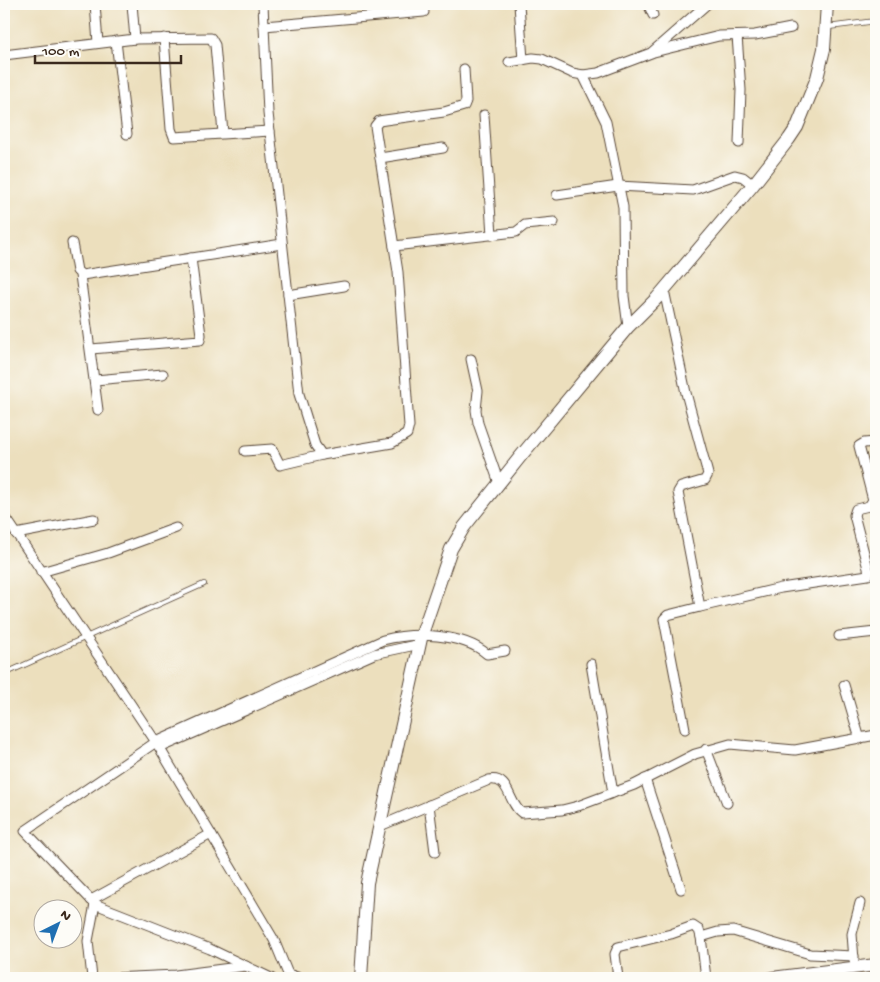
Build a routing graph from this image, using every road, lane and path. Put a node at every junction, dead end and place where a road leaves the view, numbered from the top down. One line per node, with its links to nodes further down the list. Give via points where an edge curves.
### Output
1 (95, 4): 19 (street)
2 (132, 4): 17 (street)
3 (263, 4): 12 (street)
4 (518, 4): 22 (street)
5 (648, 4): 10 (street)
6 (707, 4): 20 (street)
7 (827, 4): 13 (street)
8 (402, 8): 9 (street); 12 (street)
9 (424, 12)
10 (653, 16)
11 (876, 21): 13 (lane)
12 (264, 26): 27 (street)
13 (826, 27): 33 (street, via 817,78 797,127)
14 (791, 28): 15 (street)
15 (737, 36): 20 (street, via 719,36); 30 (street, via 741,90)
16 (164, 38): 17 (street); 28 (street, via 205,36 213,41); 28 (street, via 172,135 176,138)
17 (135, 39): 18 (street)
18 (116, 41): 19 (street); 29 (street)
19 (98, 42): 21 (street)
20 (651, 53): 25 (street, via 598,73)
21 (4, 55)
22 (523, 60): 23 (street); 25 (street, via 542,59)
23 (509, 62)
24 (464, 69): 32 (street, via 464,106 376,123)
25 (583, 75): 34 (street, via 606,122)
26 (484, 115): 37 (street)
27 (270, 131): 28 (street); 39 (street)
28 (223, 133)
29 (127, 134)
30 (739, 142)
31 (443, 148): 32 (street)
32 (380, 158): 40 (street)
33 (753, 185): 34 (street, via 735,174 693,190); 44 (street)
34 (618, 186): 35 (street); 46 (street, via 625,224 624,296)
35 (557, 195)
36 (554, 222): 37 (street, via 525,225 518,232)
37 (492, 235): 40 (street)
38 (72, 243): 42 (street)
39 (282, 244): 41 (street); 45 (street)
40 (394, 246): 54 (street, via 408,411 407,434 392,443)
41 (191, 258): 42 (street); 47 (street, via 200,340)
42 (80, 275): 47 (street)
43 (344, 286): 45 (street)
44 (664, 290): 46 (street); 62 (street, via 686,393 708,470 704,480 681,487 678,492)
45 (288, 295): 54 (street, via 301,407)
46 (628, 327): 55 (street)
47 (91, 349): 50 (street)
48 (471, 359): 55 (street, via 478,391 478,423)
49 (163, 374): 50 (street)
50 (95, 380): 51 (street)
51 (98, 410)
52 (876, 442): 62 (street, via 859,446 873,500 868,506 856,510 854,515 868,575 781,588)
53 (245, 452): 54 (street, via 272,450 280,465)
54 (322, 455)
55 (499, 483): 66 (street, via 451,549)
56 (4, 515): 59 (street)
57 (94, 519): 59 (street)
58 (176, 528): 60 (street, via 108,553)
59 (16, 534): 60 (street)
60 (41, 572): 64 (street)
61 (204, 584): 64 (lane)
62 (700, 607): 75 (street, via 668,615 664,619)
63 (876, 632): 65 (street)
64 (84, 636): 71 (lane); 78 (street)
65 (839, 636)
66 (421, 639): 67 (street, via 476,645 488,654); 72 (street, via 383,640); 74 (street, via 374,654); 84 (street)
67 (505, 651)
68 (876, 663): 70 (street)
69 (591, 664): 81 (street)
70 (876, 672)
71 (4, 674)
72 (285, 683): 74 (street); 78 (street)
73 (844, 685): 77 (street)
74 (289, 692): 78 (street)
75 (685, 729)
76 (876, 735): 77 (street)
77 (860, 739): 79 (street, via 795,750 742,743)
78 (158, 745): 85 (street); 88 (street, via 25,831)
79 (706, 749): 80 (street); 82 (street)
80 (645, 779): 81 (street); 87 (street)
81 (613, 792): 83 (street, via 562,810 522,813 503,783 496,778)
82 (727, 803)
83 (430, 805): 84 (street); 86 (street)
84 (380, 826): 99 (street, via 367,883)
85 (211, 834): 88 (street); 94 (street, via 274,940)
86 (435, 852)
87 (681, 889)
88 (93, 902): 93 (street); 95 (street, via 88,941)
89 (860, 903): 91 (street, via 852,934)
90 (701, 937): 91 (street, via 733,931 810,954); 100 (street, via 696,927 689,926 671,934 620,945 615,954); 101 (street)
91 (854, 962): 92 (street); 102 (street)
92 (876, 965)
93 (246, 966): 96 (street, via 176,975); 97 (street)
94 (286, 976): 98 (street)
95 (92, 978)
96 (112, 978)
97 (271, 978)
98 (300, 978)
99 (362, 978)
100 (618, 978)
101 (706, 978)
102 (772, 978)

